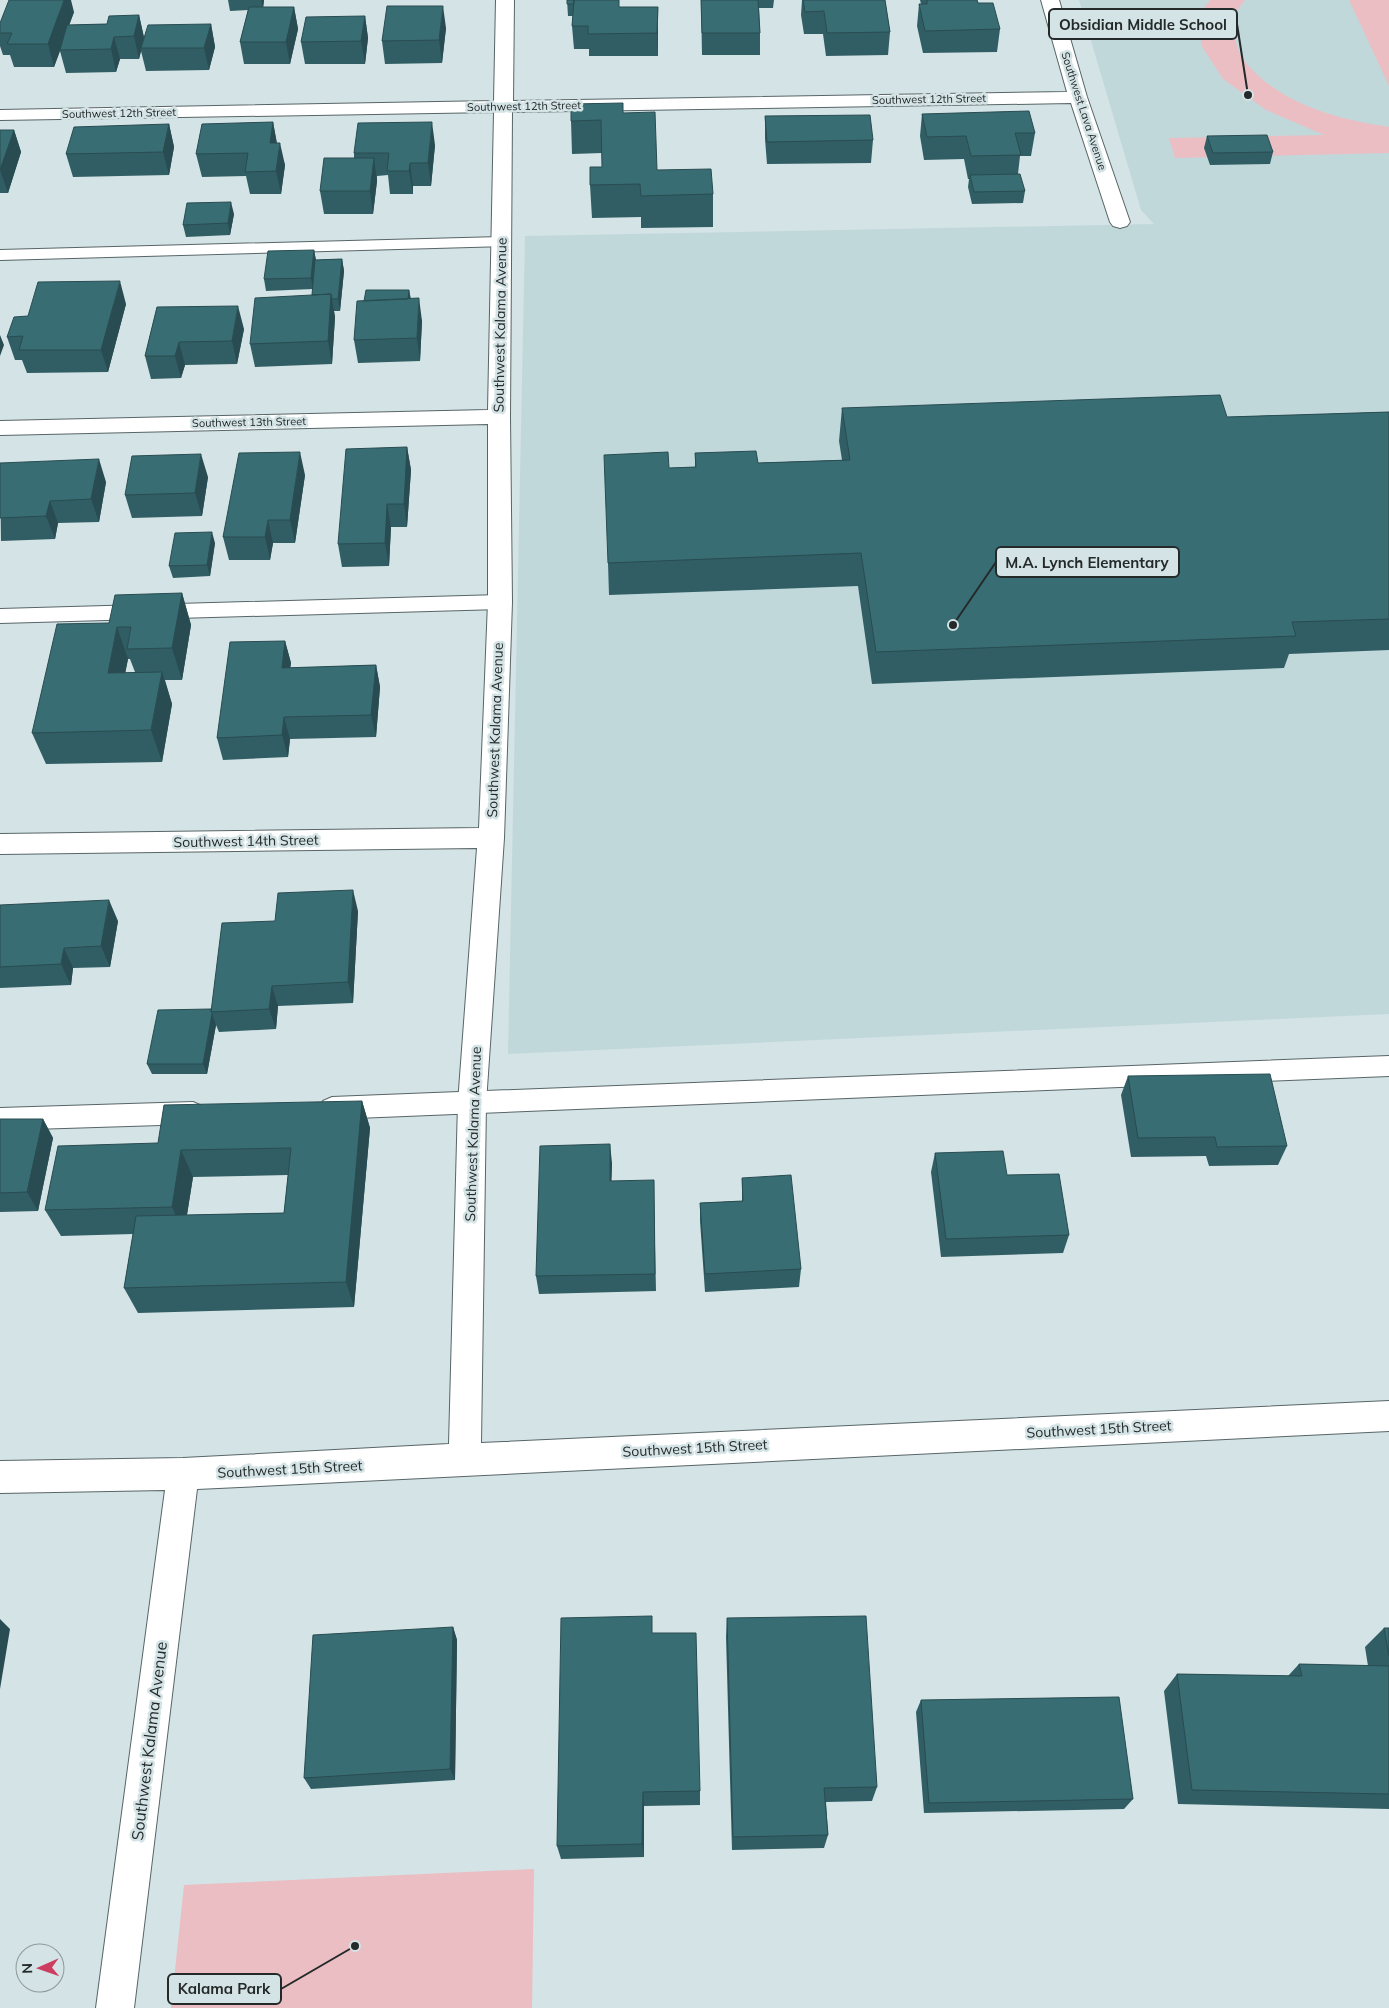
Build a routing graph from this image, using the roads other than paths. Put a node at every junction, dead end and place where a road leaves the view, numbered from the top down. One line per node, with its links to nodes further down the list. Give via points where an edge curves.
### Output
1 (505, 0): 4 (street, Southwest Kalama Avenue)
2 (1050, 0): 3 (street, Southwest Lava Avenue)
3 (1078, 96): 4 (street, Southwest 12th Street); 6 (street, Southwest Lava Avenue)
4 (502, 106): 5 (street, Southwest 12th Street); 7 (street, Southwest Kalama Avenue)
5 (0, 115)
6 (1120, 222)
7 (501, 242): 8 (lane); 9 (street, Southwest Kalama Avenue)
8 (0, 255)
9 (499, 417): 10 (street, Southwest 13th Street); 11 (street, Southwest Kalama Avenue)
10 (0, 428)
11 (500, 602): 12 (lane); 13 (street, Southwest Kalama Avenue)
12 (0, 616)
13 (491, 838): 14 (street, Southwest 14th Street); 16 (street, Southwest Kalama Avenue)
14 (0, 844)
15 (1389, 1066): 16 (lane)
16 (472, 1103): 17 (lane); 21 (street, Southwest Kalama Avenue)
17 (305, 1109)
18 (216, 1112): 19 (lane)
19 (0, 1119)
20 (1389, 1416): 21 (street, Southwest 15th Street)
21 (465, 1459): 22 (street, Southwest 15th Street)
22 (183, 1474): 23 (street, Southwest 15th Street); 24 (street, Southwest Kalama Avenue)
23 (0, 1477)
24 (116, 2008)

